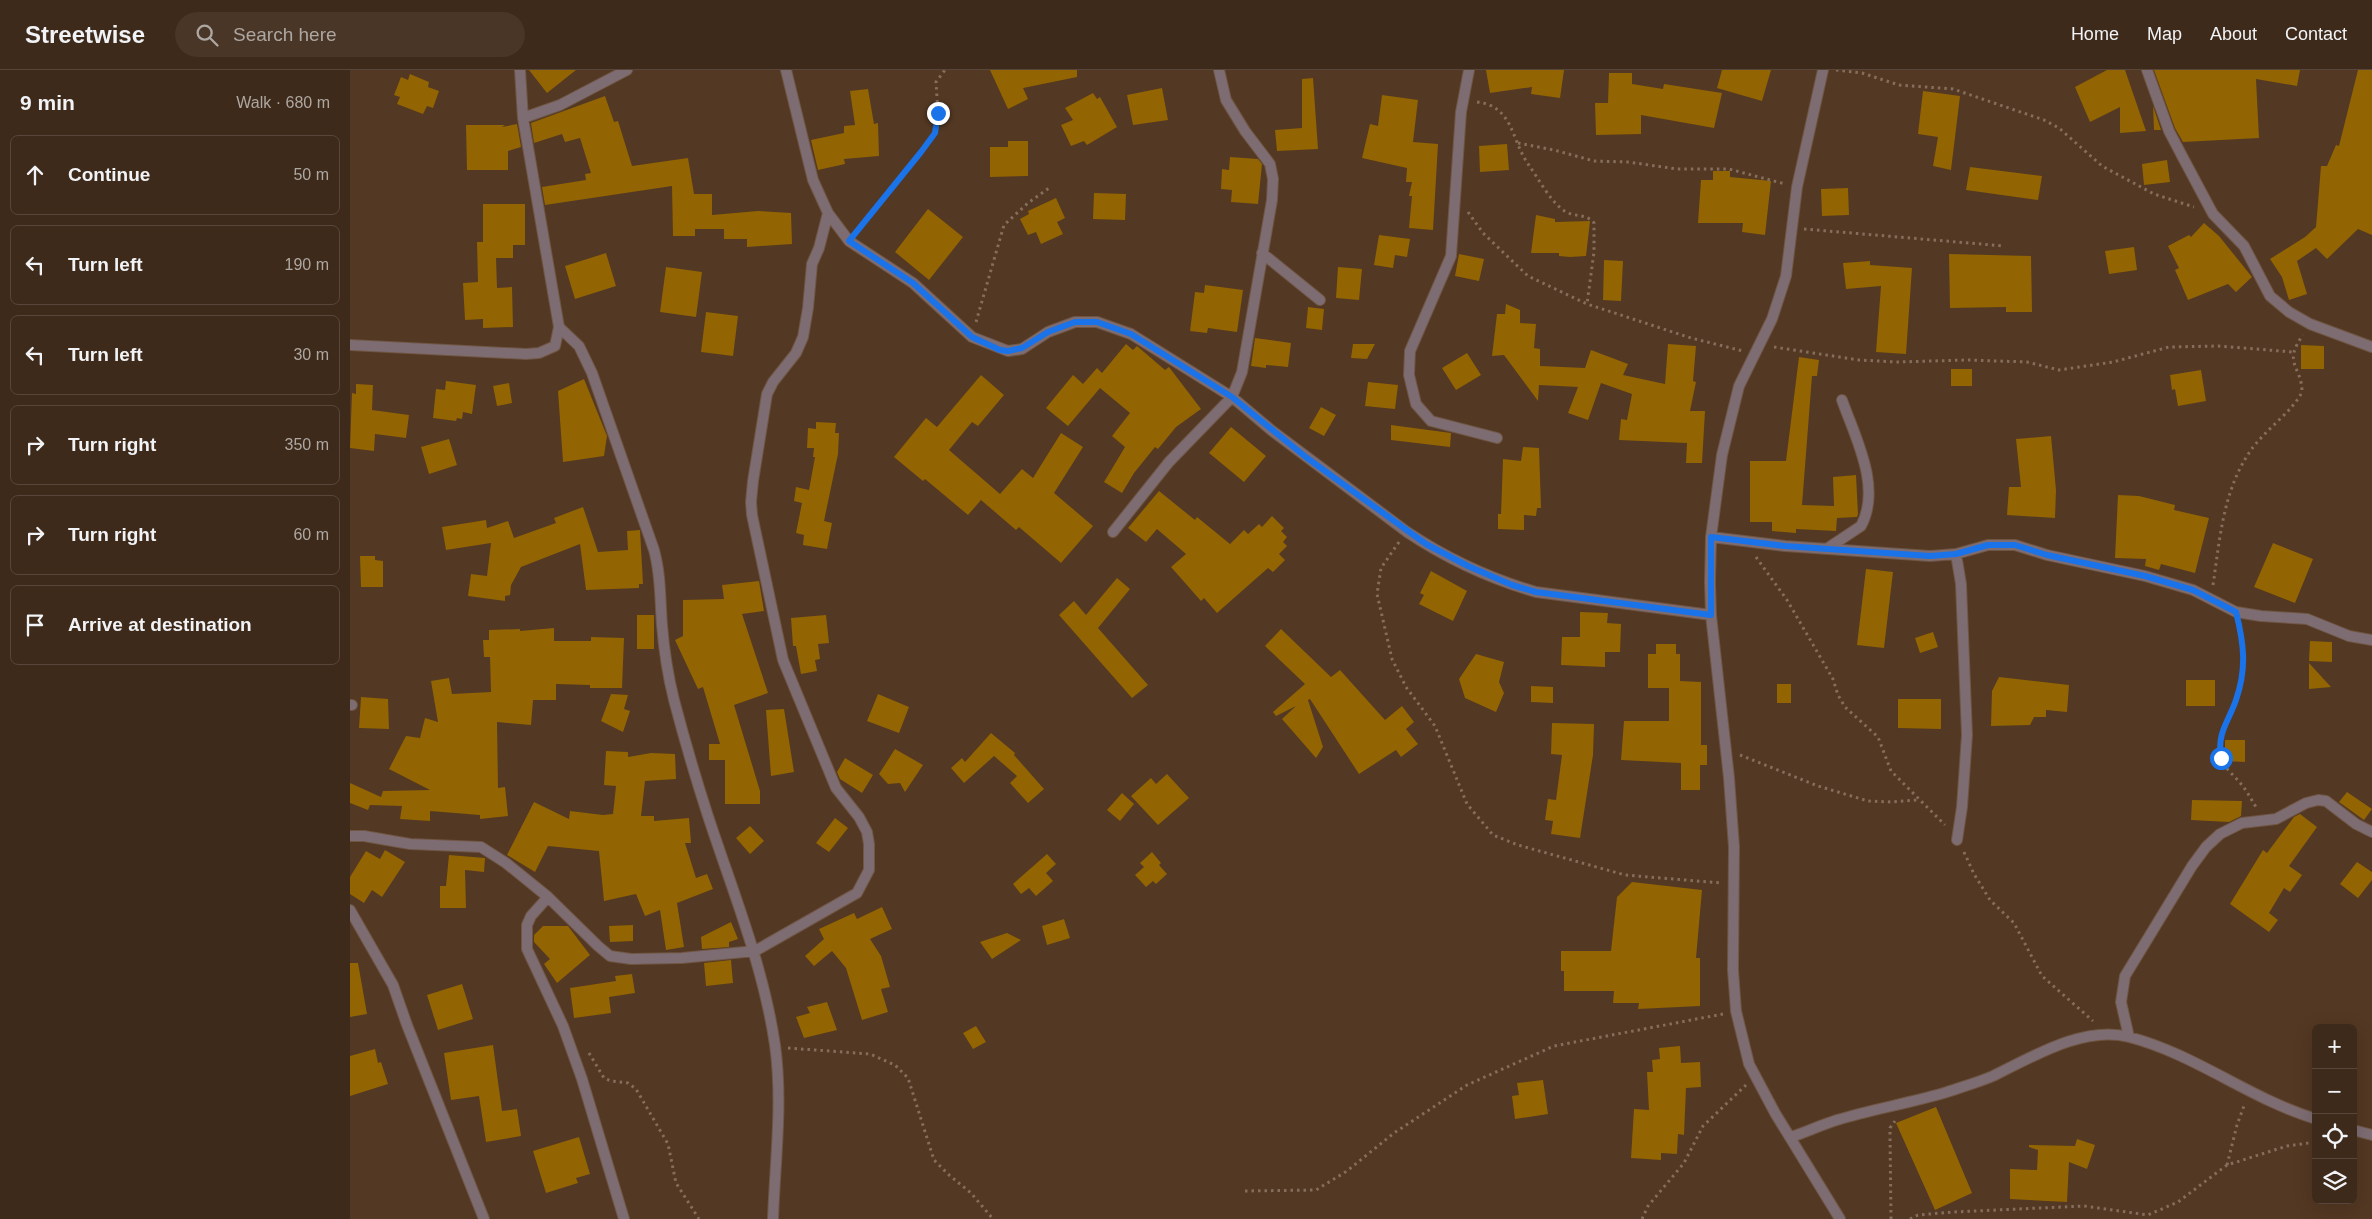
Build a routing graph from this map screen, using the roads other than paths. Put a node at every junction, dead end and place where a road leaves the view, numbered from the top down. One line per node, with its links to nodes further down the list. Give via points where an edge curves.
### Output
1 (520, 70): 8 (street)
2 (627, 70): 8 (street, via 560,105)
3 (786, 70): 9 (street, via 813,180)
4 (1219, 70): 10 (street, via 1226,100 1273,173 1272,200)
5 (1469, 70): 17 (street, via 1462,100 1451,256 1410,351 1409,375 1416,404 1432,421)
6 (1823, 70): 19 (street, via 1797,187 1786,276 1758,350 1739,386 1722,455)
7 (2147, 70): 14 (street, via 2169,131 2213,214 2244,246 2270,296 2310,324)
8 (523, 118): 12 (street)
9 (828, 213): 15 (street, via 849,241 913,283 972,337 1000,350 1016,351 1062,325 1097,322 1131,334); 29 (street, via 812,264 803,337 796,353 767,394 750,502 784,660 836,788 867,832 869,870 857,894)
10 (1262, 253): 11 (street); 15 (street, via 1242,372)
11 (1320, 300)
12 (559, 327): 13 (street, via 555,346 539,353); 29 (street, via 579,346 592,373 654,550 660,575 665,652 674,698 707,813)
13 (350, 345)
14 (2372, 348)
15 (1232, 397): 18 (street, via 1168,462); 22 (street, via 1406,532 1468,566 1536,592)
16 (1842, 400): 20 (street, via 1866,473 1868,501 1862,526)
17 (1497, 438)
18 (1112, 532)
19 (1711, 537): 20 (street); 22 (street)
20 (1828, 548): 21 (street, via 1930,556)
21 (1956, 554): 23 (street, via 1988,545 2015,545 2193,590 2236,612 2307,619 2349,636); 26 (street, via 1961,584 1967,735)
22 (1711, 615): 34 (street, via 1734,847 1736,1011 1745,1053)
23 (2372, 640)
24 (2372, 832): 30 (street, via 2326,801 2318,800 2276,819 2242,823 2220,834 2206,847 2125,976 2121,996)
25 (350, 836): 27 (street, via 410,844 481,847)
26 (1957, 840)
27 (548, 896): 29 (street, via 598,946 616,957 682,958); 36 (street, via 527,925 527,949 563,1026)
28 (350, 910): 35 (street, via 393,985)
29 (755, 951): 37 (street, via 775,1047 779,1121)
30 (2129, 1037): 31 (street, via 2170,1051); 34 (street, via 2094,1035 2060,1045 2025,1058 1992,1076 1910,1103 1836,1120)
31 (2312, 1117)
32 (2357, 1131): 33 (street)
33 (2372, 1135)
34 (1791, 1138): 38 (street)
35 (484, 1219)
36 (624, 1219)
37 (773, 1219)
38 (1840, 1219)

